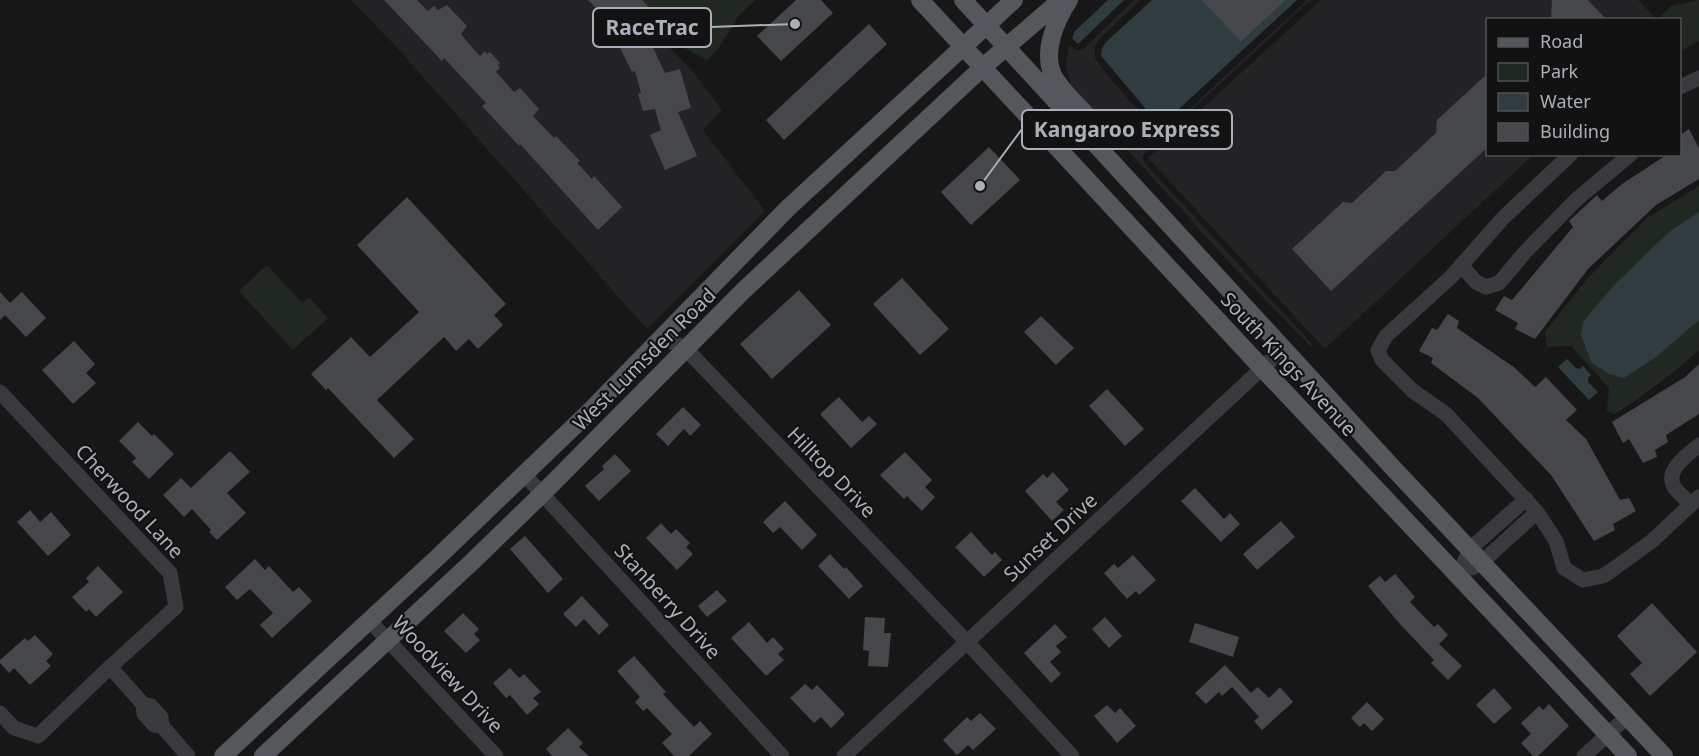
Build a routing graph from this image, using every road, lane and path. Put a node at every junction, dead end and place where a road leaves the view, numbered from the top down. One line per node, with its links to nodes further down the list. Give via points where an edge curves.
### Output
1 (921, 0): 7 (main road, South Kings Avenue)
2 (963, 0): 6 (main road, South Kings Avenue)
3 (1014, 0): 6 (main road, West Lumsden Road)
4 (1061, 0): 8 (main road, West Lumsden Road)
5 (1068, 0): 14 (main road, via 1054,28 1052,72 1059,86 1128,161)
6 (986, 25): 7 (main road, West Lumsden Road); 8 (main road, South Kings Avenue)
7 (963, 45): 9 (main road, South Kings Avenue); 16 (main road, West Lumsden Road, via 789,208)
8 (1006, 46): 9 (main road, West Lumsden Road); 14 (main road, South Kings Avenue)
9 (983, 67): 17 (main road, West Lumsden Road); 19 (main road, South Kings Avenue)
10 (1699, 78): 11 (street)
11 (1681, 87)
12 (1569, 156): 15 (street, via 1503,218)
13 (1629, 156): 15 (street, via 1577,199 1499,283 1486,287)
14 (1134, 185): 18 (main road, South Kings Avenue)
15 (1461, 265): 24 (street, via 1386,336 1378,350 1382,360 1446,414)
16 (662, 337): 17 (street, Hilltop Drive); 22 (main road, West Lumsden Road)
17 (685, 348): 23 (main road, West Lumsden Road); 31 (street, Hilltop Drive)
18 (1284, 348): 19 (street, Sunset Drive); 27 (main road, South Kings Avenue)
19 (1262, 368): 28 (main road, South Kings Avenue); 31 (street, Sunset Drive)
20 (0, 392): 32 (street, Cherwood Lane, via 170,573 176,607)
21 (1699, 445): 25 (street, via 1676,466 1672,478 1674,487)
22 (524, 474): 23 (street, Stanberry Drive); 29 (main road, West Lumsden Road)
23 (542, 494): 30 (main road, West Lumsden Road); 40 (street, Stanberry Drive)
24 (1526, 499): 26 (street); 27 (street)
25 (1695, 500): 26 (street, via 1652,542 1604,576 1583,580 1564,568 1556,541)
26 (1538, 512): 27 (street)
27 (1476, 556): 28 (street); 34 (main road, South Kings Avenue)
28 (1458, 576): 35 (main road, South Kings Avenue)
29 (369, 620): 30 (street, Woodview Drive); 37 (main road, West Lumsden Road)
30 (388, 640): 38 (main road, West Lumsden Road); 39 (street, Woodview Drive)
31 (967, 642): 41 (street, Sunset Drive); 42 (street, Hilltop Drive)
32 (110, 666): 33 (street, via 38,736 14,728); 36 (street, via 143,704 151,706 161,717 162,726)
33 (0, 713)
34 (1627, 717): 35 (street); 45 (main road, South Kings Avenue)
35 (1608, 734): 43 (street); 44 (main road, South Kings Avenue)
36 (188, 756)
37 (223, 756)
38 (263, 756)
39 (496, 756)
40 (782, 756)
41 (844, 756)
42 (1072, 756)
43 (1584, 756)
44 (1628, 756)
45 (1664, 756)

